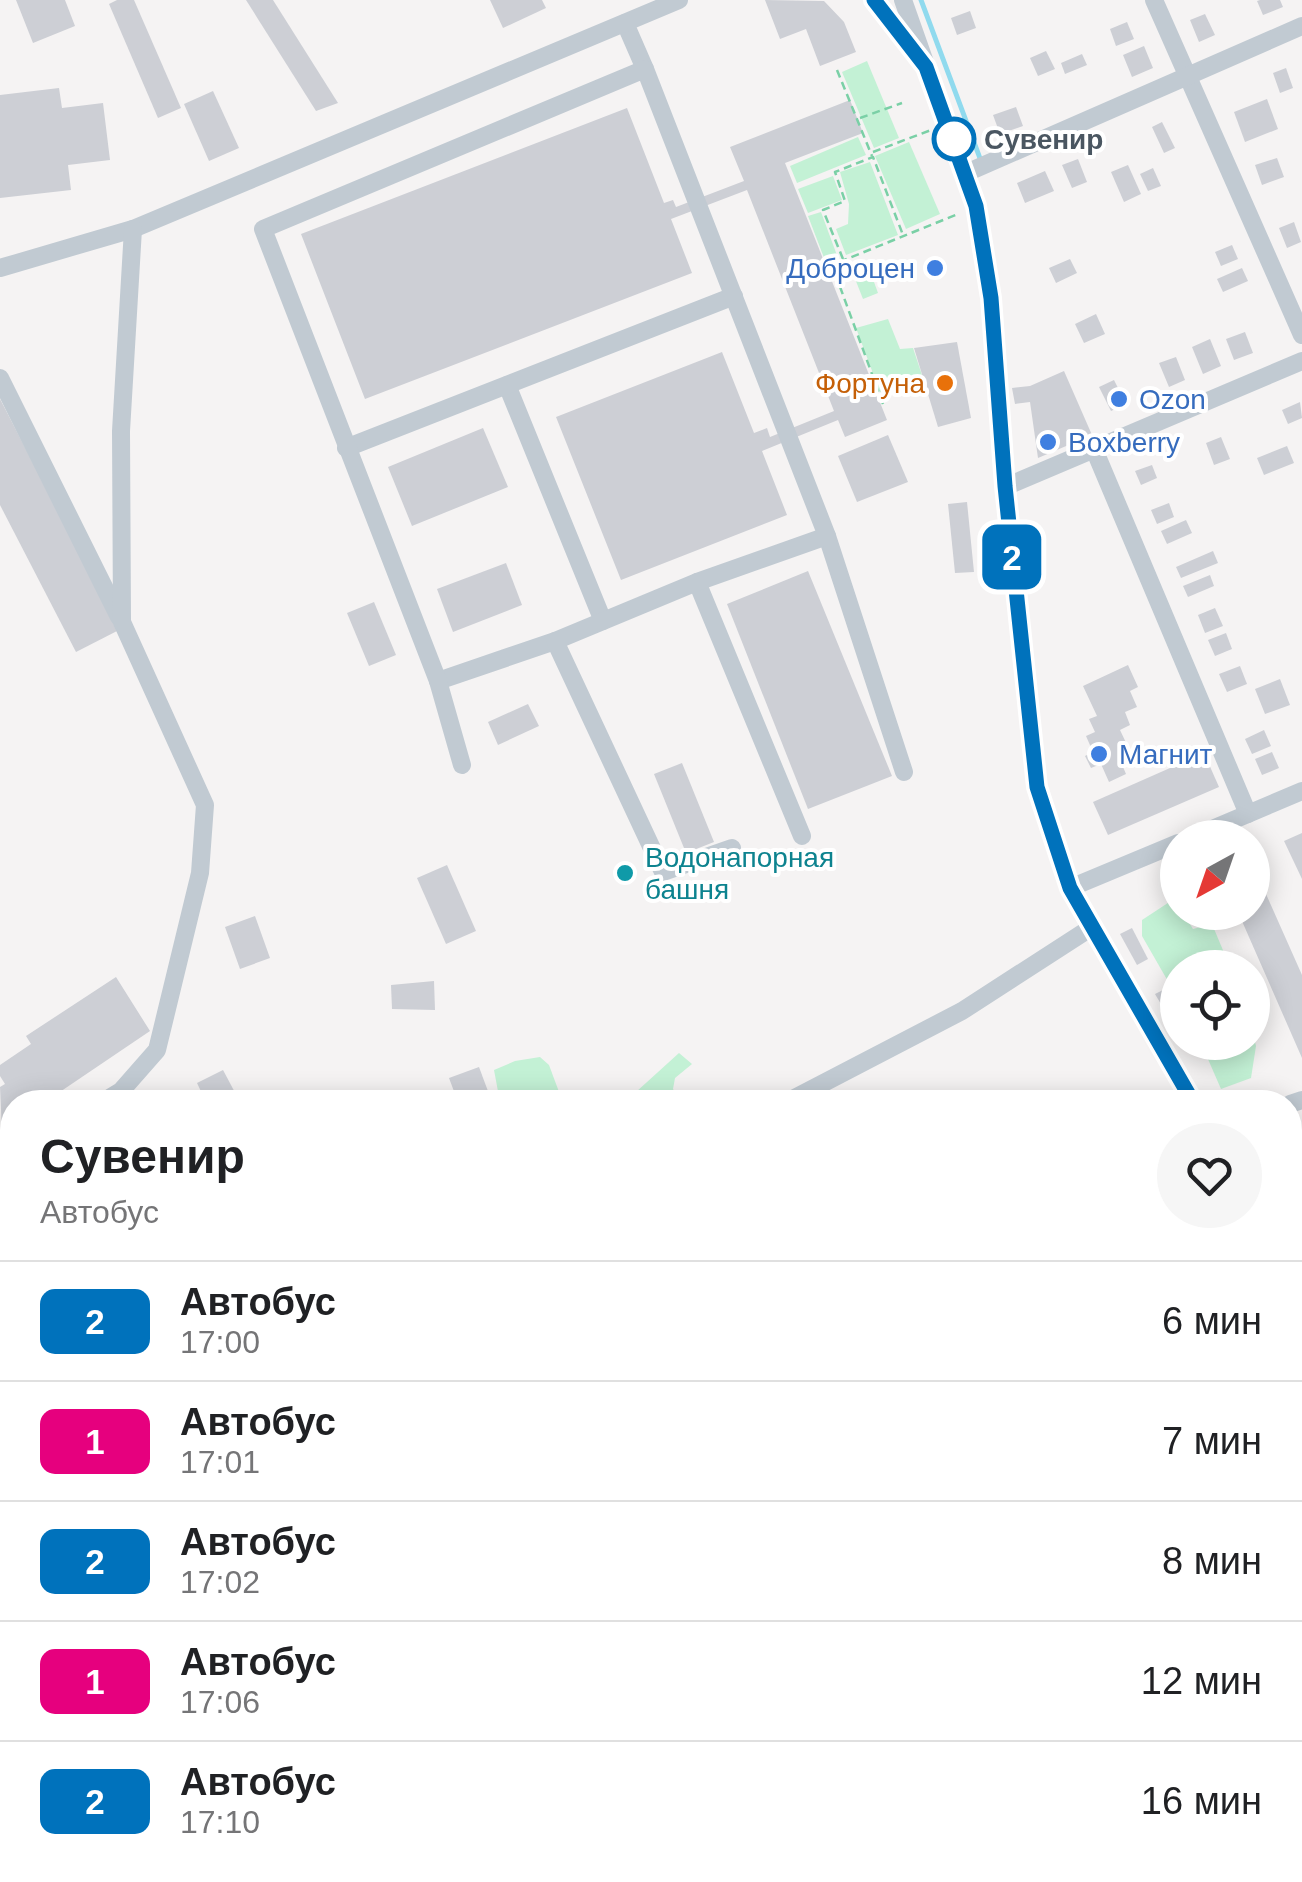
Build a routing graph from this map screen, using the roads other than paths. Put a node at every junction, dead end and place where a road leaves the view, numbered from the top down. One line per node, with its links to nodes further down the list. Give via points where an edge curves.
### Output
1 (679, 0): 5 (street)
2 (874, 0): 7 (street)
3 (903, 0): 7 (street)
4 (1154, 0): 9 (street)
5 (625, 23): 8 (street); 11 (street)
6 (1302, 26): 9 (street)
7 (926, 67): 10 (street)
8 (645, 69): 13 (street); 18 (street, via 263,229)
9 (1186, 77): 10 (street); 14 (street)
10 (966, 173): 20 (street, via 991,298)
11 (134, 229): 12 (street); 24 (street, via 121,431)
12 (0, 268)
13 (734, 296): 17 (street); 21 (street)
14 (1302, 335)
15 (1302, 361): 19 (street)
16 (0, 378): 24 (street)
17 (508, 385): 18 (street); 23 (street)
18 (346, 448): 26 (street)
19 (1094, 449): 20 (street); 30 (street)
20 (1005, 486): 35 (street, via 1037,787)
21 (827, 536): 22 (street); 28 (street)
22 (696, 582): 23 (street); 32 (street)
23 (603, 621): 25 (street)
24 (122, 622): 37 (street, via 205,805 200,873 157,1050)
25 (555, 641): 26 (street); 33 (street, via 664,872)
26 (438, 681): 27 (street)
27 (462, 765)
28 (904, 772)
29 (1302, 791): 30 (street)
30 (1248, 814): 31 (street)
31 (1234, 820)
32 (802, 836)
33 (732, 848)
34 (1160, 850): 35 (street)
35 (1070, 888): 36 (street)
36 (1092, 928): 38 (street, via 962,1011); 39 (street)
37 (122, 1090)
38 (810, 1090)
39 (1186, 1090)

